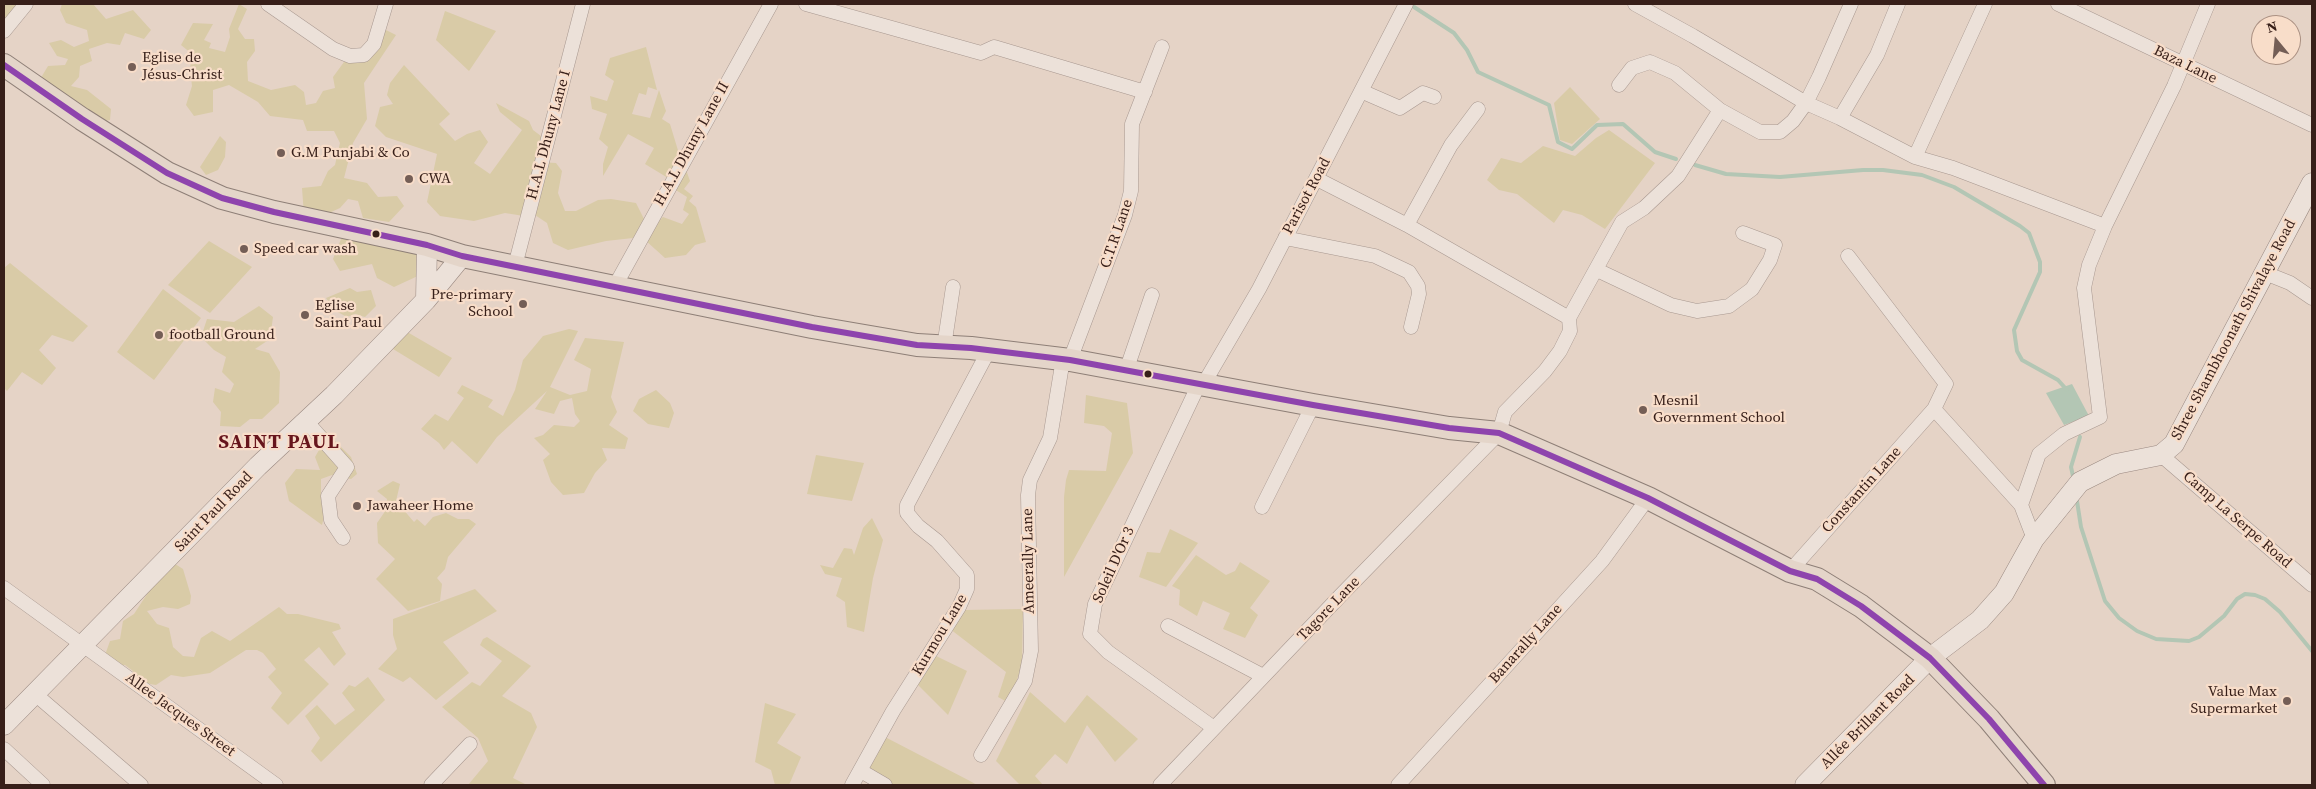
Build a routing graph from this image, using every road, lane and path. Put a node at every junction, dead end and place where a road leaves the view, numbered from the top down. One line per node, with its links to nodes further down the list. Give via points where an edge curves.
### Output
1 (26, 4): 14 (street)
2 (268, 4): 3 (street, via 333,49 350,56 364,55 374,44)
3 (386, 4)
4 (584, 4): 37 (street, H.A.L Dhuny Lane I)
5 (771, 4): 40 (street, H.A.L Dhuny Lane II)
6 (806, 4): 20 (street, via 981,53 994,47)
7 (1406, 4): 19 (street, Parisot Road)
8 (1635, 4): 22 (street)
9 (1851, 4): 22 (street)
10 (1898, 4): 25 (street, via 1877,55)
11 (1985, 4): 27 (street)
12 (2058, 4): 16 (street, Baza Lane)
13 (2208, 4): 16 (street)
14 (4, 31)
15 (1162, 47): 20 (street, C.T.R Lane)
16 (2183, 64): 26 (street, Baza Lane); 31 (street)
17 (4, 65): 34 (main road, via 143,159 204,191 274,212)
18 (1619, 85): 24 (street, via 1632,68 1650,62 1675,74)
19 (1361, 90): 21 (street, via 1400,108 1423,93); 28 (street, Parisot Road)
20 (1145, 92): 49 (street, C.T.R Lane, via 1132,124 1131,191 1125,215)
21 (1434, 97)
22 (1806, 103): 24 (street, via 1780,132 1760,132); 25 (street)
23 (1478, 109): 30 (street, via 1451,145)
24 (1720, 110): 38 (street, via 1678,176 1644,208 1622,222)
25 (1840, 118): 27 (street)
26 (2312, 125)
27 (1915, 157): 31 (street, via 1953,168)
28 (1317, 180): 30 (street); 33 (street, Parisot Road)
29 (2312, 183): 39 (main road, Shree Shambhoonath Shivalaye Road)
30 (1407, 225): 45 (street)
31 (2105, 226): 58 (street, via 2089,265 2084,288 2099,419 2064,434 2039,454)
32 (1743, 233): 38 (street, via 1774,245 1770,260 1752,289 1729,306 1697,311 1671,305)
33 (1285, 238): 46 (street, via 1374,256 1409,272 1419,294); 51 (street, Parisot Road, via 1259,289)
34 (427, 246): 35 (main road); 44 (main road)
35 (462, 256): 37 (main road); 44 (main road, Saint Paul Road)
36 (1848, 256): 53 (street, Constantin Lane, via 1946,384)
37 (515, 266): 40 (main road)
38 (1597, 270): 45 (street)
39 (2265, 273): 43 (street, via 2290,283); 56 (main road, Shree Shambhoonath Shivalaye Road, via 2180,436)
40 (615, 286): 47 (main road, via 812,327)
41 (953, 287): 47 (street)
42 (1152, 295): 50 (street)
43 (2312, 298)
44 (426, 300): 54 (main road, Saint Paul Road)
45 (1569, 318): 55 (street, via 1570,331 1560,351 1504,412)
46 (1411, 327)
47 (944, 347): 48 (main road)
48 (989, 350): 49 (main road); 75 (street, Kurmou Lane, via 907,505 908,513 918,526 937,541 967,575 967,589 893,711)
49 (1066, 360): 50 (main road); 74 (street, Ameerally Lane, via 1050,438 1030,480 1028,495 1031,651 1025,681)
50 (1126, 371): 51 (main road)
51 (1201, 385): 52 (main road); 71 (street, Soleil D'Or 3, via 1095,604 1090,634 1108,652)
52 (1313, 405): 55 (main road); 59 (street)
53 (1934, 409): 58 (street); 62 (street, Constantin Lane)
54 (306, 421): 60 (street, via 347,467 328,496 331,520); 66 (main road, Saint Paul Road, via 258,466)
55 (1500, 434): 57 (main road); 68 (street, Tagore Lane)
56 (2161, 455): 61 (main road, Shree Shambhoonath Shivalaye Road, via 2116,464 2080,482); 63 (street, Camp La Serpe Road)
57 (1648, 498): 62 (main road); 83 (street, Banarally Lane, via 1602,561)
58 (2021, 505): 61 (street)
59 (1262, 507)
60 (343, 538)
61 (2034, 540): 67 (main road, Shree Shambhoonath Shivalaye Road, via 2004,593 1980,620)
62 (1790, 571): 67 (main road, via 1817,579 1861,606)
63 (2312, 585)
64 (4, 588): 66 (street, Allee Jacques Street)
65 (1168, 626): 68 (street)
66 (84, 646): 69 (main road, Saint Paul Road); 78 (street, Allee Jacques Street)
67 (1930, 658): 84 (main road, Allée Brillant Road); 85 (main road, via 1989,719)
68 (1263, 676): 71 (street, Tagore Lane)
69 (35, 694): 70 (main road, Saint Paul Road); 77 (street)
70 (4, 726)
71 (1214, 728): 82 (street, Tagore Lane)
72 (470, 744): 79 (street)
73 (4, 750): 76 (street)
74 (981, 755)
75 (861, 771): 80 (street, Kurmou Lane); 81 (street)
76 (43, 785)
77 (142, 785)
78 (276, 785)
79 (431, 785)
80 (852, 785)
81 (885, 785)
82 (1160, 785)
83 (1398, 785)
84 (1805, 785)
85 (2044, 785)

